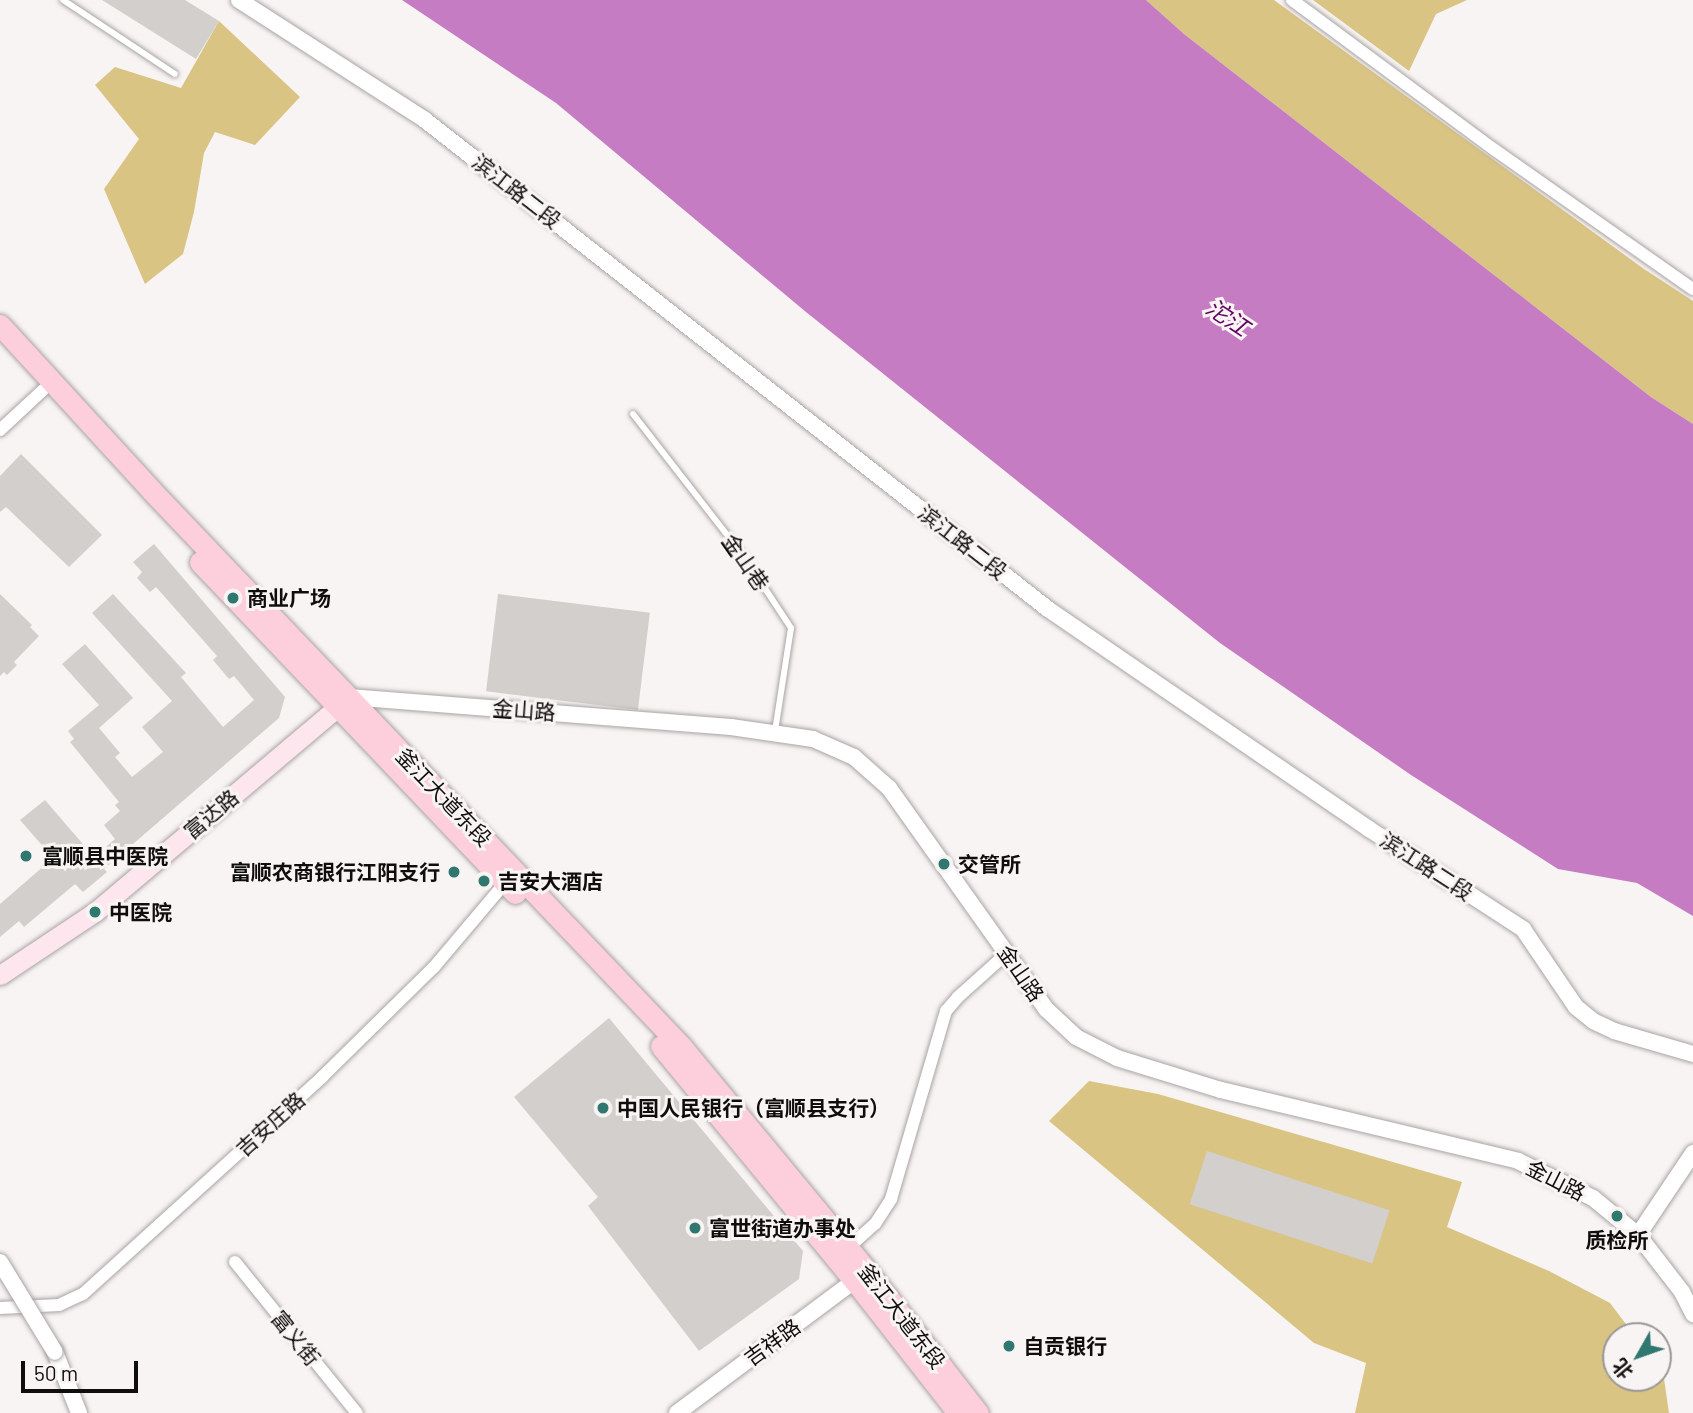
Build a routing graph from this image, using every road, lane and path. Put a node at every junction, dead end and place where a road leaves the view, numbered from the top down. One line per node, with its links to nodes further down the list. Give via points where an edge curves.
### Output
1 (63, 0): 4 (lane)
2 (239, 0): 16 (street, 滨江路二段, via 425,120 1048,609 1523,929 1558,984 1593,1021)
3 (1292, 0): 5 (street)
4 (175, 74)
5 (1693, 289)
6 (0, 326): 11 (main road, 釜江大道东段)
7 (0, 343): 8 (main road, 釜江大道东段)
8 (43, 390): 10 (street); 11 (main road, 釜江大道东段)
9 (633, 414): 12 (lane, 金山巷, via 745,558 791,628)
10 (0, 430)
11 (343, 703): 12 (street, 金山路, via 717,725); 13 (main road, 釜江大道东段); 15 (main road, 富达路, via 94,912); 19 (main road, 釜江大道东段, via 681,1046)
12 (775, 733): 14 (street, 金山路, via 813,739 854,757 889,788)
13 (505, 883): 22 (main road, 釜江大道东段, via 671,1057); 23 (street, 吉安庄路, via 434,967 83,1294 59,1305)
14 (1007, 953): 18 (street, 金山路, via 1046,1009 1076,1037 1117,1058 1221,1090 1518,1161 1593,1198); 19 (street, via 946,1012 891,1199 875,1224)
15 (0, 975)
16 (1693, 1054)
17 (1693, 1153): 18 (street)
18 (1638, 1235): 24 (street, 金山路, via 1682,1292)
19 (848, 1248): 22 (main road, 釜江大道东段)
20 (0, 1262): 25 (street, bridge, via 55,1352)
21 (235, 1262): 26 (street, 富义街)
22 (861, 1276): 27 (street, 吉祥路); 28 (main road, 釜江大道东段); 29 (main road, 釜江大道东段)
23 (0, 1308)
24 (1693, 1314)
25 (79, 1413)
26 (357, 1413)
27 (677, 1413)
28 (958, 1413)
29 (978, 1413)

